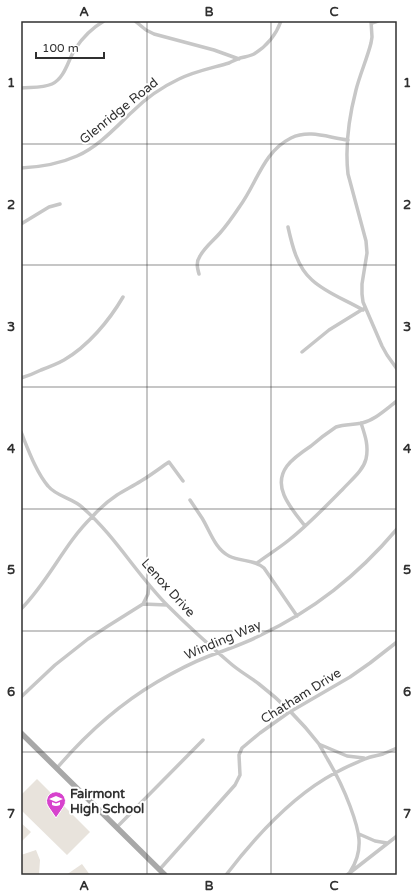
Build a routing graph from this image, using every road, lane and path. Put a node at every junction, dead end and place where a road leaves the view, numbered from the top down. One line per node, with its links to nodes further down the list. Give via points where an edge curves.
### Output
1 (104, 21): 7 (street, via 79,43 61,77 48,85)
2 (135, 21): 6 (street, via 154,34)
3 (281, 21): 6 (street, Glenridge Road, via 272,38 261,49)
4 (378, 21): 5 (street)
5 (371, 22): 8 (street, via 371,43 356,90)
6 (239, 59): 9 (street, Glenridge Road, via 190,74 168,85 142,103 98,143 78,155 51,165)
7 (21, 88)
8 (348, 140): 13 (street, via 307,134 292,137 278,146 267,159 241,205 200,256 197,265); 15 (street, via 348,174 367,249 362,284)
9 (21, 168)
10 (60, 204): 11 (street, via 49,207)
11 (21, 224)
12 (288, 227): 15 (street, via 296,256 310,279 329,292)
13 (199, 274)
14 (123, 297): 18 (street, via 117,308 84,346 57,364)
15 (364, 309): 16 (street, via 329,330); 17 (street, via 382,346)
16 (302, 352)
17 (397, 369)
18 (21, 378)
19 (397, 401): 20 (street, via 374,418)
20 (361, 423): 25 (street, via 367,444 363,466); 25 (street, via 336,427 286,467 282,478 284,495)
21 (21, 432): 24 (street, Lenox Drive, via 47,485 56,494 82,507)
22 (183, 481): 24 (street, via 169,462 111,499)
23 (190, 500): 27 (street, via 216,543 226,554)
24 (92, 517): 28 (street, Lenox Drive, via 108,532); 31 (street, via 73,538 36,593)
25 (305, 526): 27 (street)
26 (397, 530): 32 (street, Winding Way, via 347,580)
27 (257, 563): 32 (street, via 264,568)
28 (149, 585): 29 (street); 30 (street, Lenox Drive)
29 (143, 604): 30 (street); 35 (street, via 72,651)
30 (167, 605): 34 (street, Lenox Drive)
31 (21, 609)
32 (297, 616): 34 (street, Winding Way)
33 (397, 642): 36 (street, Chatham Drive, via 350,678)
34 (218, 653): 36 (street, Lenox Drive); 42 (street, Winding Way, via 158,681 122,705 85,737)
35 (21, 697)
36 (290, 712): 39 (street, Lenox Drive); 48 (street, Chatham Drive, via 242,748 239,755 240,775 235,785)
37 (21, 733): 42 (main road)
38 (203, 740): 44 (street)
39 (320, 745): 41 (street, Lenox Drive, via 347,756); 43 (street, Lenox Drive)
40 (397, 748): 41 (street)
41 (367, 758): 43 (street)
42 (57, 768): 44 (main road)
43 (336, 772): 45 (street, Lenox Drive); 51 (street, via 291,804 263,831)
44 (116, 827): 48 (main road)
45 (359, 834): 47 (street); 49 (street, Lenox Drive, via 358,854)
46 (397, 836): 47 (street)
47 (387, 843): 49 (street)
48 (160, 869): 50 (main road)
49 (349, 874)
50 (165, 875)
51 (226, 875)

